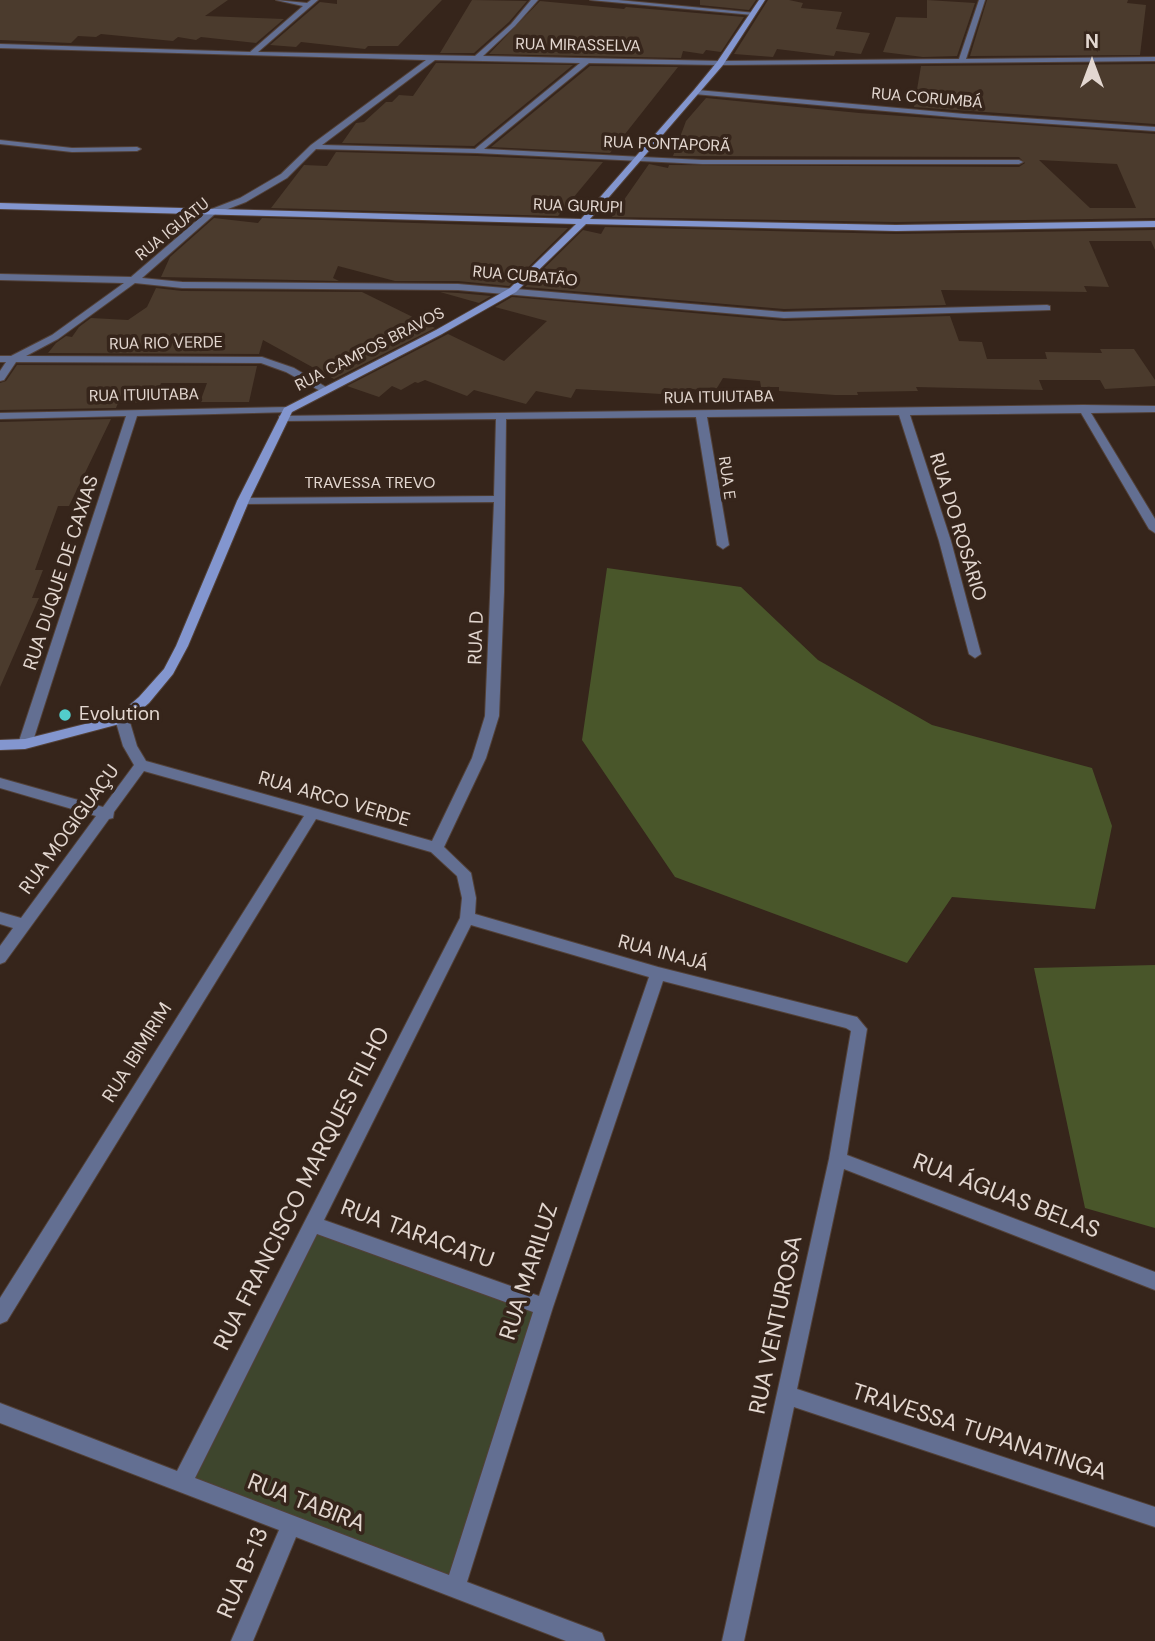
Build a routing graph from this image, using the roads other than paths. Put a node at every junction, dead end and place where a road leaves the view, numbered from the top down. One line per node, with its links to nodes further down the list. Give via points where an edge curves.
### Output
1 (279, 0): 6 (street)
2 (535, 0): 11 (street)
3 (593, 0): 7 (street)
4 (762, 0): 7 (street, RUA CAMPOS BRAVOS)
5 (982, 0): 14 (street)
6 (312, 2): 9 (street)
7 (754, 13): 15 (street, RUA CAMPOS BRAVOS)
8 (0, 46): 9 (street, RUA MIRASSELVA)
9 (251, 54): 10 (street, RUA MIRASSELVA)
10 (434, 57): 11 (street, RUA MIRASSELVA); 19 (street, RUA IGUATU)
11 (477, 58): 13 (street, RUA MIRASSELVA)
12 (1155, 59): 14 (street, RUA MIRASSELVA)
13 (588, 60): 15 (street, RUA MIRASSELVA); 21 (street)
14 (962, 60): 15 (street, RUA MIRASSELVA)
15 (720, 64): 16 (street, RUA CAMPOS BRAVOS)
16 (698, 92): 17 (street, RUA CORUMBÁ); 22 (street, RUA CAMPOS BRAVOS)
17 (1155, 129)
18 (0, 142): 20 (street, via 72,150)
19 (314, 147): 21 (street, RUA PONTAPORÃ); 25 (street, RUA IGUATU, via 284,176)
20 (137, 149)
21 (477, 151): 22 (street, RUA PONTAPORÃ)
22 (637, 160): 23 (street, RUA PONTAPORÃ); 26 (street, RUA CAMPOS BRAVOS)
23 (1019, 162)
24 (0, 206): 25 (street, RUA GURUPI)
25 (212, 212): 26 (street, RUA GURUPI); 29 (street, RUA IGUATU)
26 (583, 222): 27 (street, RUA GURUPI, via 896,228); 30 (street, RUA CAMPOS BRAVOS)
27 (1155, 224)
28 (0, 276): 29 (street, RUA CUBATÃO)
29 (133, 280): 30 (street, RUA CUBATÃO, via 182,285 402,284); 33 (street, RUA IGUATU, via 47,342)
30 (513, 290): 31 (street, RUA CUBATÃO, via 783,316); 35 (street, RUA CAMPOS BRAVOS)
31 (1047, 308)
32 (0, 359): 33 (street, RUA RIO VERDE)
33 (13, 359): 34 (street, RUA IGUATU); 35 (street, RUA RIO VERDE, via 262,360)
34 (0, 378)
35 (326, 390): 40 (street, RUA CAMPOS BRAVOS)
36 (1083, 408): 37 (street, RUA ITUIUTABA); 38 (street, RUA ITUIUTABA); 46 (street)
37 (1155, 409)
38 (903, 410): 41 (street, RUA ITUIUTABA); 48 (street, RUA DO ROSÁRIO)
39 (133, 412): 40 (street, RUA ITUIUTABA); 42 (street, RUA ITUIUTABA); 50 (street, RUA DUQUE DE CAXIAS)
40 (286, 414): 43 (street, RUA ITUIUTABA); 45 (street, RUA CAMPOS BRAVOS)
41 (701, 415): 43 (street, RUA ITUIUTABA); 47 (street, RUA E)
42 (0, 416)
43 (501, 418): 44 (street, RUA D)
44 (498, 499): 45 (street, TRAVESSA TREVO); 56 (street, RUA D, via 492,716 479,758)
45 (243, 501): 49 (street, RUA CAMPOS BRAVOS, via 169,671)
46 (1155, 529)
47 (723, 545)
48 (975, 654)
49 (122, 719): 50 (street, RUA CAMPOS BRAVOS); 52 (street, RUA MOGIGUAÇU)
50 (24, 744): 51 (street, RUA CAMPOS BRAVOS)
51 (0, 745)
52 (141, 765): 54 (street, RUA MOGIGUAÇU); 55 (street, RUA ARCO VERDE)
53 (0, 783): 54 (street)
54 (108, 814): 59 (street, RUA MOGIGUAÇU)
55 (312, 814): 56 (street, RUA ARCO VERDE); 67 (street, RUA IBIMIRIM)
56 (436, 848): 58 (street, RUA ARCO VERDE, via 464,873)
57 (0, 918): 59 (street)
58 (467, 918): 61 (street, RUA INAJÁ); 64 (street, RUA FRANCISCO MARQUES FILHO)
59 (23, 925): 60 (street, RUA MOGIGUAÇU)
60 (0, 958)
61 (658, 973): 62 (street, RUA INAJÁ); 66 (street, RUA MARILUZ)
62 (851, 1022): 63 (street, RUA VENTUROSA, via 859,1034)
63 (838, 1159): 65 (street, RUA ÁGUAS BELAS); 68 (street, RUA VENTUROSA)
64 (313, 1224): 66 (street, RUA TARACATU); 70 (street, RUA FRANCISCO MARQUES FILHO)
65 (1155, 1282)
66 (544, 1307): 73 (street, RUA MARILUZ)
67 (0, 1315)
68 (787, 1395): 71 (street, TRAVESSA TUPANATINGA); 76 (street, RUA VENTUROSA)
69 (0, 1413): 70 (street, RUA TABIRA)
70 (181, 1483): 72 (street, RUA TABIRA)
71 (1155, 1517)
72 (291, 1525): 73 (street, RUA TABIRA); 74 (street, RUA B-13)
73 (455, 1587): 75 (street, RUA TABIRA)
74 (242, 1641)
75 (594, 1641)
76 (733, 1641)

